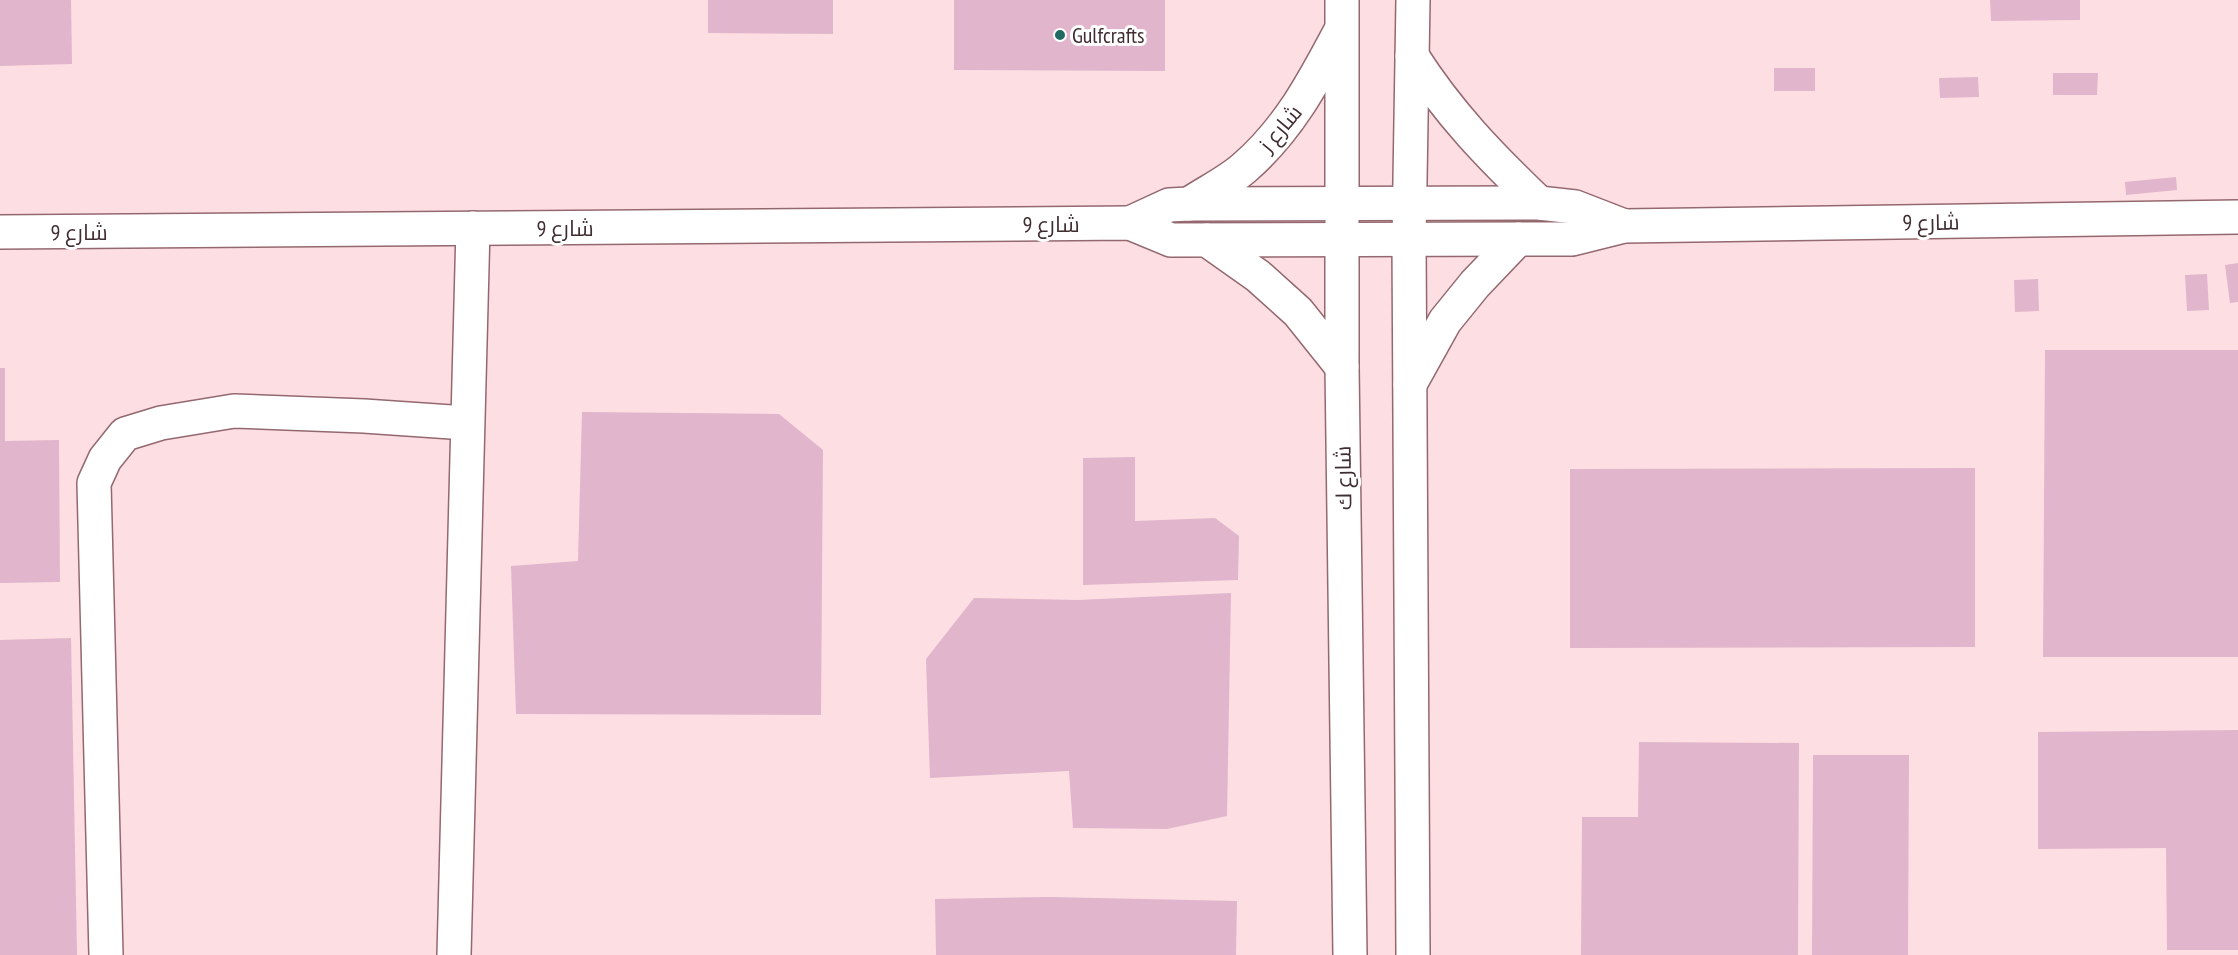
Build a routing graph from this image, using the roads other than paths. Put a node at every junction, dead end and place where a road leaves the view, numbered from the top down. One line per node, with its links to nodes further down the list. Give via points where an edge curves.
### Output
1 (1413, 0): 3 (street)
2 (1342, 14): 4 (street, شارع ك); 7 (street, شارع ز, via 1306,96 1273,141 1242,170)
3 (1412, 56): 5 (street); 6 (street, via 1475,141)
4 (1342, 203): 5 (street, شارع 9); 7 (street, شارع 9); 15 (street, شارع ك)
5 (1409, 203): 6 (street, شارع 9); 16 (street)
6 (1539, 203): 10 (street, شارع 9, via 1575,207)
7 (1189, 204): 9 (street, شارع 9, via 1169,205)
8 (2238, 217): 10 (street, شارع 9)
9 (1130, 223): 11 (street, شارع 9); 14 (street, شارع 9, via 1171,240)
10 (1624, 226): 13 (street, شارع 9, via 1572,239)
11 (473, 228): 12 (street, شارع 9); 19 (street)
12 (0, 232)
13 (1518, 239): 16 (street, شارع 9); 18 (street, via 1445,321)
14 (1207, 240): 15 (street, شارع 9); 17 (street, via 1258,276 1298,312)
15 (1342, 240): 16 (street, شارع 9); 17 (street, شارع ك)
16 (1408, 240): 18 (street)
17 (1342, 367): 22 (street, شارع ك)
18 (1409, 386): 23 (street)
19 (466, 423): 20 (street, via 234,411 161,423 125,434 105,459 94,483); 21 (street)
20 (106, 955)
21 (454, 955)
22 (1350, 955)
23 (1413, 955)

